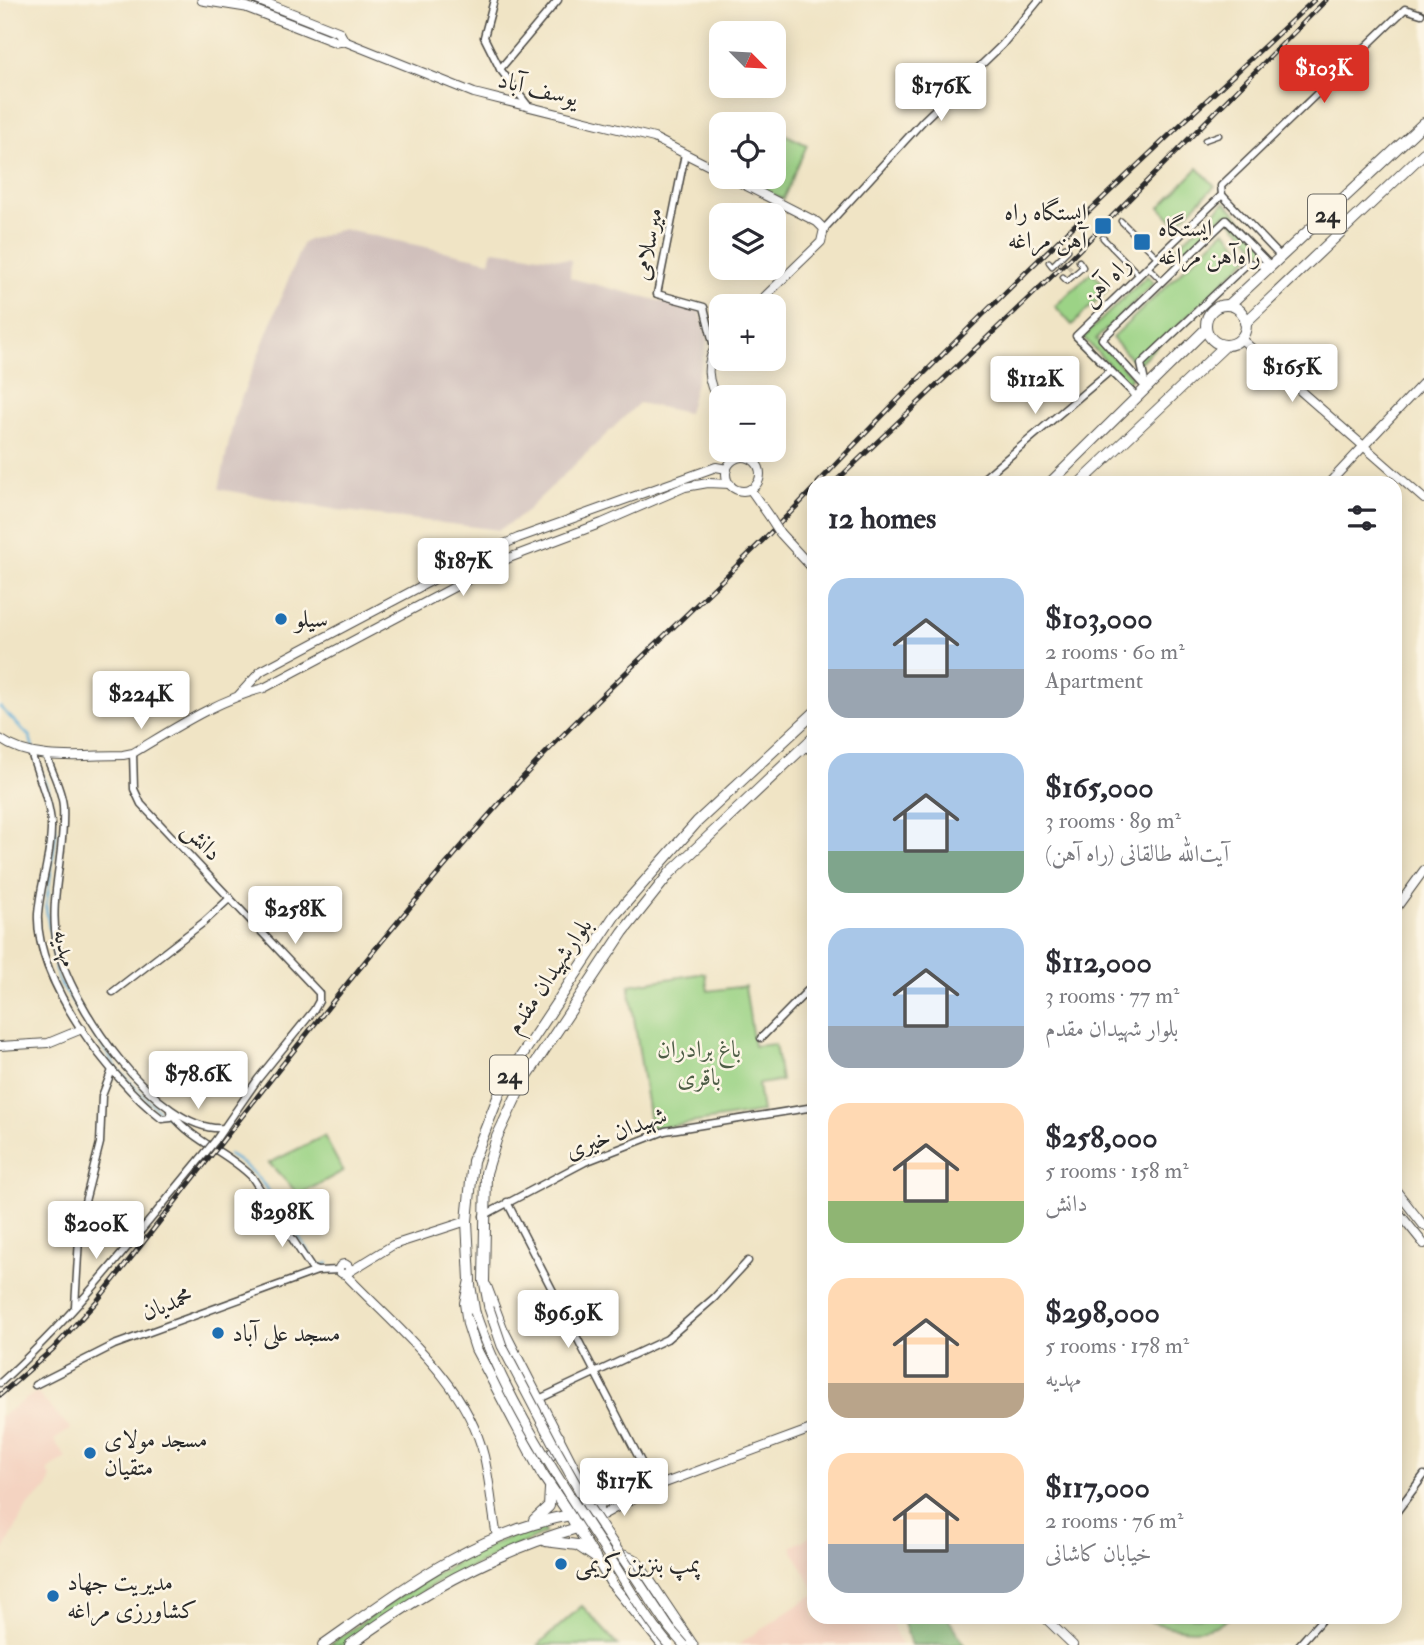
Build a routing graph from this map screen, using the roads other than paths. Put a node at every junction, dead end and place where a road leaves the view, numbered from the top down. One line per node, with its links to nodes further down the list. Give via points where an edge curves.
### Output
1 (202, 0): 7 (main road, via 246,7 336,42)
2 (258, 0): 7 (main road, via 339,32)
3 (494, 0): 8 (street, via 484,37)
4 (558, 0): 8 (street)
5 (1039, 0): 19 (street, via 1002,46 923,121)
6 (1421, 14): 17 (street, راه آهن, via 1405,9 1221,186)
7 (344, 41): 9 (street, یوسف آباد, via 474,93)
8 (500, 69): 9 (street)
9 (529, 107): 14 (street, یوسف آباد, via 628,130)
10 (1424, 123): 22 (main road, 24)
11 (1219, 135): 12 (street)
12 (1205, 140)
13 (1424, 153): 33 (main road, 24)
14 (685, 154): 15 (street, یوسف آباد); 34 (street, میرسلامی, via 657,295 704,307)
15 (709, 166)
16 (752, 189): 19 (street)
17 (1222, 195): 22 (street); 23 (street, راه آهن)
18 (1121, 220): 23 (street)
19 (824, 229): 31 (street, via 821,242)
20 (1103, 238): 28 (street)
21 (1065, 247): 25 (street, via 1068,250 1052,266)
22 (1280, 257): 26 (main road, 24)
23 (1158, 258): 27 (street, راه آهن)
24 (1079, 261): 29 (street, via 1083,267 1067,281)
25 (1049, 262)
26 (1271, 266): 30 (street, راه آهن, via 1226,220); 32 (main road, 24); 42 (street, via 1248,262 1141,364)
27 (1147, 267): 28 (street, راه آهن); 30 (street)
28 (1139, 275): 39 (street, راه آهن, via 1076,336)
29 (1063, 277)
30 (1162, 281): 42 (street, راه آهن, via 1102,339)
31 (767, 294)
32 (1229, 305): 33 (main road, via 1239,309); 35 (main road, 24, via 1212,310)
33 (1245, 323): 36 (main road, 24)
34 (709, 328)
35 (1206, 329): 37 (main road, via 1215,342); 42 (main road, 24)
36 (1240, 338): 37 (main road); 44 (street)
37 (1226, 345): 50 (main road)
38 (709, 364): 41 (street)
39 (1110, 371): 43 (street, راه آهن); 48 (street)
40 (1424, 382): 44 (street)
41 (710, 385)
42 (1146, 388): 43 (main road, 24)
43 (1137, 397): 49 (main road, 24)
44 (1363, 449): 51 (street); 52 (street)
45 (731, 462): 47 (street)
46 (755, 462): 55 (street, via 760,471)
47 (727, 469): 54 (street); 56 (street, via 716,467)
48 (986, 476)
49 (1056, 476)
50 (1087, 476)
51 (1336, 476)
52 (1396, 476)
53 (1402, 481): 57 (street)
54 (730, 484): 55 (street, via 738,490); 56 (street, via 708,483)
55 (750, 489): 60 (street, bridge)
56 (656, 493): 58 (street); 59 (street, via 602,523)
57 (1424, 499)
58 (518, 538): 59 (street); 61 (street, via 261,671)
59 (521, 553): 61 (street, via 264,688)
60 (807, 562)
61 (239, 695): 68 (street)
62 (807, 720): 87 (main road, بلوارشهیدان مقدم / 24, via 697,822 604,930 504,1082 473,1161)
63 (0, 739): 67 (street)
64 (807, 743): 65 (main road, بلوارشهیدان مقدم / 24)
65 (803, 747): 66 (street); 85 (main road, بلوارشهیدان مقدم / 24, via 672,871 623,932 509,1108 486,1173)
66 (807, 749)
67 (33, 752): 69 (street); 76 (street, مهدیه, via 51,823 38,915 40,935 54,984)
68 (133, 753): 69 (street); 71 (street, دانش, via 134,789 141,804)
69 (46, 755): 75 (street, via 63,803 54,914 57,943 66,979)
70 (1424, 870): 72 (street)
71 (230, 898): 73 (street); 82 (street, دانش, via 315,986 319,1001)
72 (1402, 900)
73 (113, 992)
74 (807, 992): 77 (street)
75 (94, 1021): 76 (street); 81 (street, via 130,1073)
76 (82, 1029): 78 (street, via 48,1043); 79 (street, مهدیه)
77 (761, 1038)
78 (0, 1046)
79 (112, 1070): 81 (street, مهدیه, via 162,1119 169,1119); 95 (street, via 102,1096 100,1143 80,1221)
80 (807, 1108): 84 (street, شهیدان خیری, via 665,1132 585,1162)
81 (171, 1112): 82 (street, via 205,1128); 92 (street, via 194,1136 252,1177 302,1257)
82 (224, 1128): 95 (street, دانش, bridge)
83 (1402, 1198): 88 (street)
84 (507, 1202): 85 (street, شهیدان خیری); 96 (street)
85 (483, 1216): 94 (main road, بلوارشهیدان مقدم / 24)
86 (1402, 1217): 89 (street)
87 (467, 1221): 91 (street, via 393,1245); 93 (main road, بلوارشهیدان مقدم / 24)
88 (1424, 1226)
89 (1424, 1244)
90 (748, 1261): 96 (street, via 667,1339)
91 (345, 1270): 92 (street); 115 (street, via 437,1368 461,1402 484,1455)
92 (317, 1271): 98 (street, محمدیان, via 114,1345)
93 (470, 1280): 103 (main road, بلوارشهیدان مقدم / 24, via 465,1303 475,1349); 125 (main road, bridge, via 475,1312 490,1352 552,1466)
94 (484, 1281): 99 (street, 24); 102 (main road, bridge, via 502,1346)
95 (74, 1309): 97 (street, دانش, via 44,1344)
96 (594, 1371): 99 (street); 105 (street)
97 (0, 1383)
98 (35, 1385)
99 (539, 1399): 101 (street, 24)
100 (807, 1431): 105 (street)
101 (559, 1437): 102 (main road); 108 (street, 24)
102 (556, 1449): 103 (main road, via 549,1457); 126 (main road, bridge, via 588,1506)
103 (531, 1454): 106 (main road, بلوارشهیدان مقدم / 24)
104 (1424, 1475): 109 (street)
105 (654, 1487): 107 (street)
106 (550, 1489): 110 (main road, بلوارشهیدان مقدم / 24); 113 (main road, via 549,1506)
107 (633, 1496): 108 (street); 111 (street)
108 (594, 1505): 110 (main road); 111 (main road, 24)
109 (1402, 1505)
110 (570, 1516): 112 (main road); 114 (main road, 24)
111 (599, 1517): 114 (main road)
112 (540, 1521): 113 (main road); 116 (main road, via 549,1530)
113 (524, 1527): 115 (main road)
114 (577, 1528): 116 (main road); 118 (main road)
115 (497, 1537): 122 (main road, via 425,1573)
116 (541, 1538): 117 (main road)
117 (527, 1543): 118 (main road, via 568,1543); 123 (main road, via 442,1583)
118 (595, 1557): 119 (main road)
119 (611, 1583): 124 (main road); 127 (main road, via 607,1571 612,1559 624,1555 636,1560)
120 (1051, 1624): 128 (street)
121 (1318, 1624): 129 (street)
122 (323, 1645)
123 (350, 1645)
124 (662, 1645)
125 (669, 1645)
126 (684, 1645)
127 (693, 1645)
128 (1073, 1645)
129 (1299, 1645)

